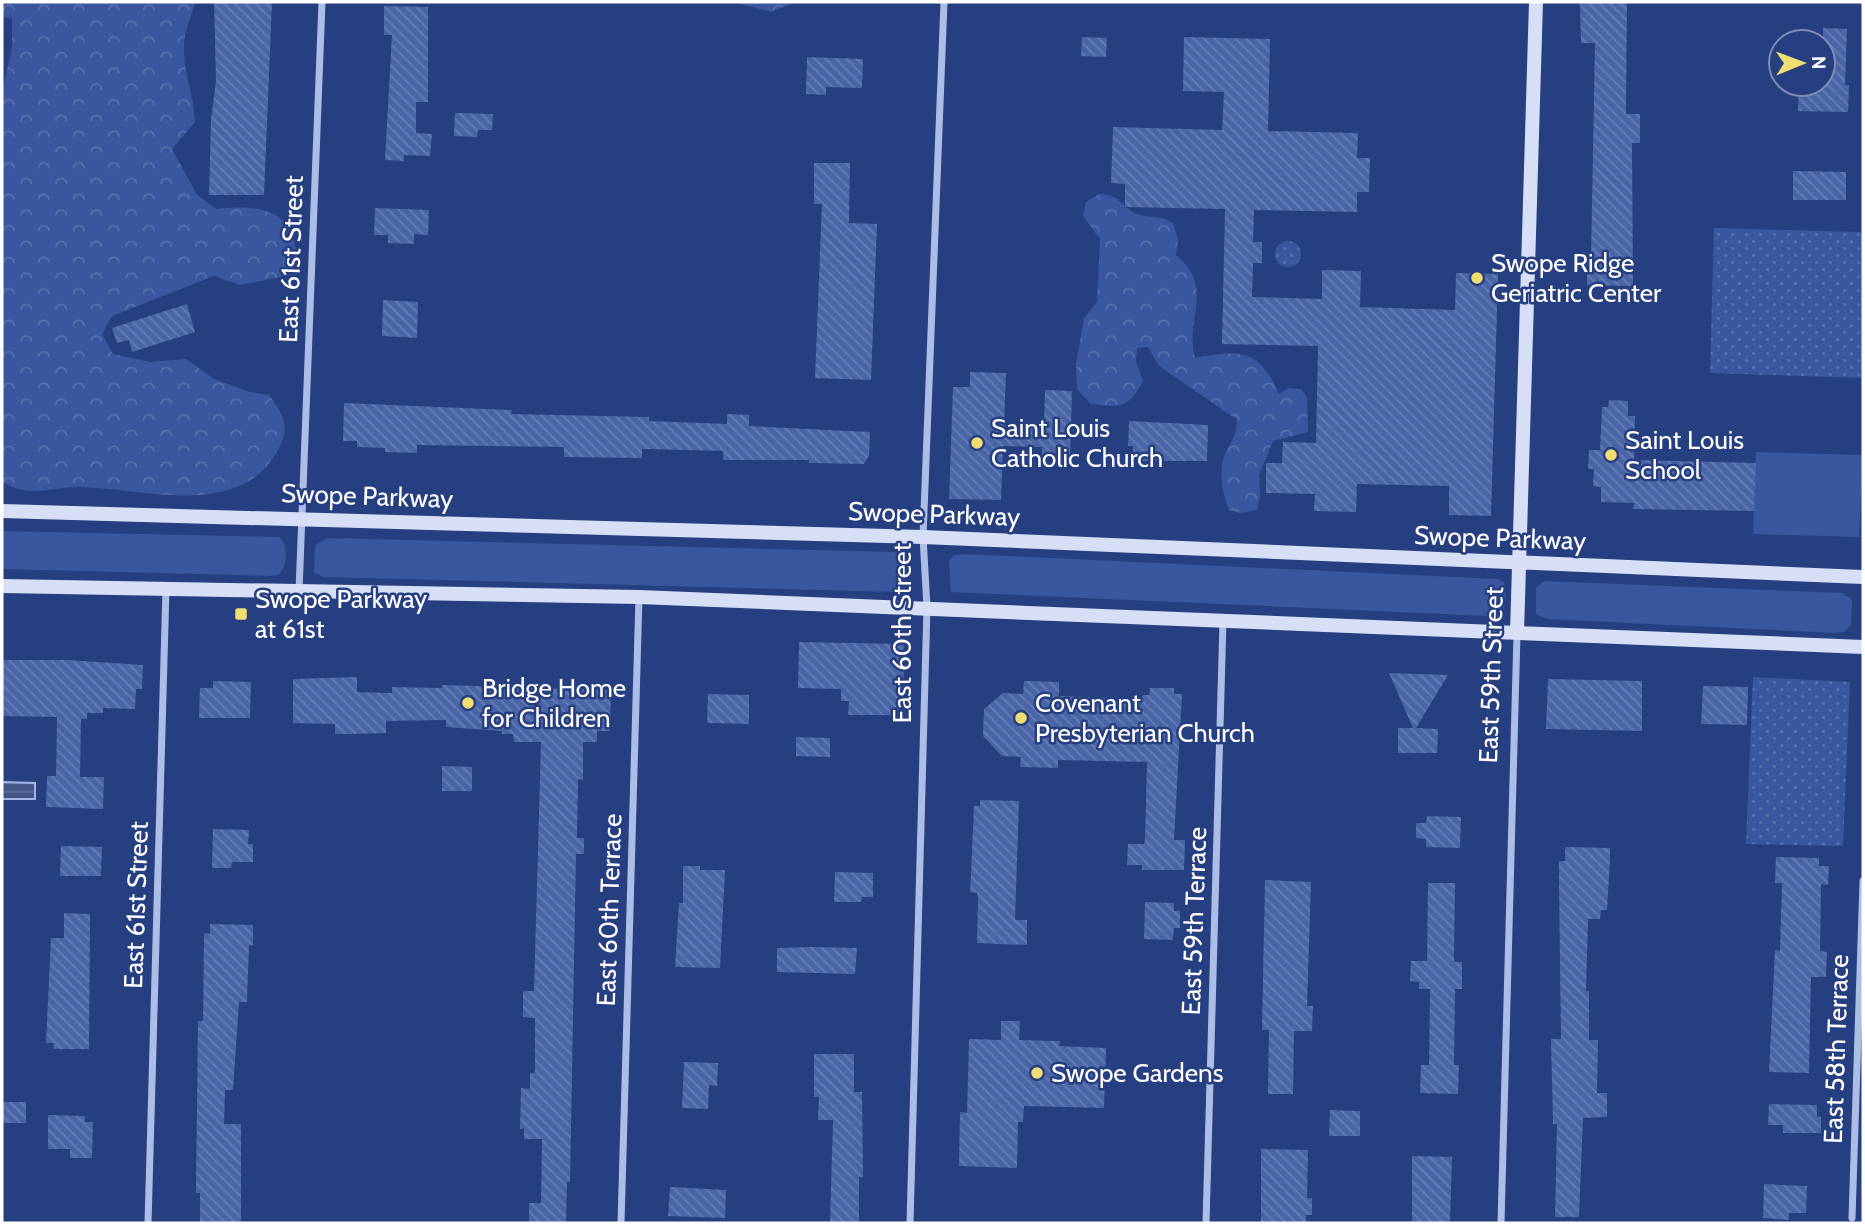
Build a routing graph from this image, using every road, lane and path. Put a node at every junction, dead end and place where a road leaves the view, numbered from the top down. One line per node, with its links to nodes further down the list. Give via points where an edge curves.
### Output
1 (322, 2): 5 (street, East 61st Street)
2 (944, 2): 6 (street, East 60th Street)
3 (1536, 2): 7 (main road, East 59th Street)
4 (2, 511): 5 (main road, Swope Parkway)
5 (302, 519): 6 (main road, Swope Parkway); 11 (street, East 61st Street)
6 (923, 537): 7 (main road, Swope Parkway); 13 (street, East 60th Street)
7 (1519, 563): 8 (main road, Swope Parkway); 15 (main road, East 59th Street)
8 (1863, 577)
9 (2, 586): 10 (main road)
10 (166, 589): 11 (main road); 19 (street, East 61st Street)
11 (299, 591): 12 (main road)
12 (639, 597): 13 (main road); 20 (street, East 60th Terrace)
13 (927, 607): 14 (main road); 21 (street, East 60th Street)
14 (1223, 621): 15 (main road); 22 (street, East 59th Terrace)
15 (1517, 633): 16 (main road); 23 (street, East 59th Street)
16 (1863, 647)
17 (1863, 881): 18 (street, East 58th Terrace)
18 (1852, 1218)
19 (148, 1223)
20 (621, 1223)
21 (910, 1223)
22 (1206, 1223)
23 (1501, 1223)

